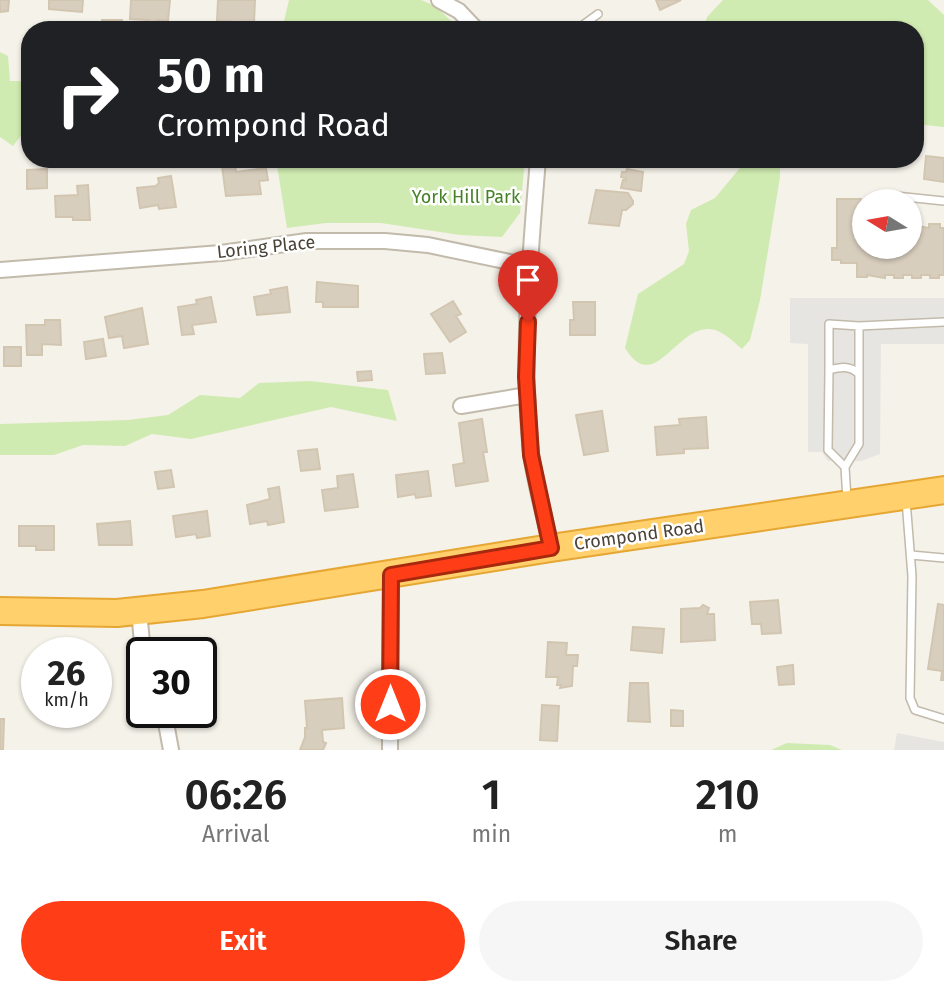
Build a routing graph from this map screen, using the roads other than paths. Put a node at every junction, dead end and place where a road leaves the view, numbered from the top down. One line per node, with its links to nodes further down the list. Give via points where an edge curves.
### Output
1 (439, 0): 3 (street)
2 (598, 14): 4 (lane)
3 (468, 21)
4 (588, 21)
5 (537, 168): 8 (street)
6 (922, 199): 7 (lane)
7 (944, 201)
8 (529, 266): 9 (street, Loring Place, via 428,245 307,241 221,253); 14 (street)
9 (0, 270)
10 (944, 322): 11 (lane)
11 (859, 326): 12 (lane, via 829,324); 13 (lane)
12 (829, 370): 13 (lane, via 853,368); 16 (lane, via 828,450)
13 (859, 374): 16 (lane, via 859,444)
14 (527, 395): 15 (street); 20 (street, via 531,455)
15 (461, 406)
16 (845, 467): 19 (lane)
17 (944, 490): 18 (highway, Crompond Road)
18 (906, 496): 19 (highway, Crompond Road); 21 (lane)
19 (847, 504): 20 (highway, Crompond Road)
20 (551, 548): 23 (highway, Crompond Road)
21 (911, 555): 22 (lane); 27 (lane, via 910,698 915,710)
22 (944, 558)
23 (391, 575): 25 (highway, Crompond Road); 30 (street)
24 (0, 611): 25 (highway, Crompond Road)
25 (139, 611): 26 (street)
26 (141, 637)
27 (944, 719)
28 (167, 728): 29 (street)
29 (171, 750)
30 (390, 750)

